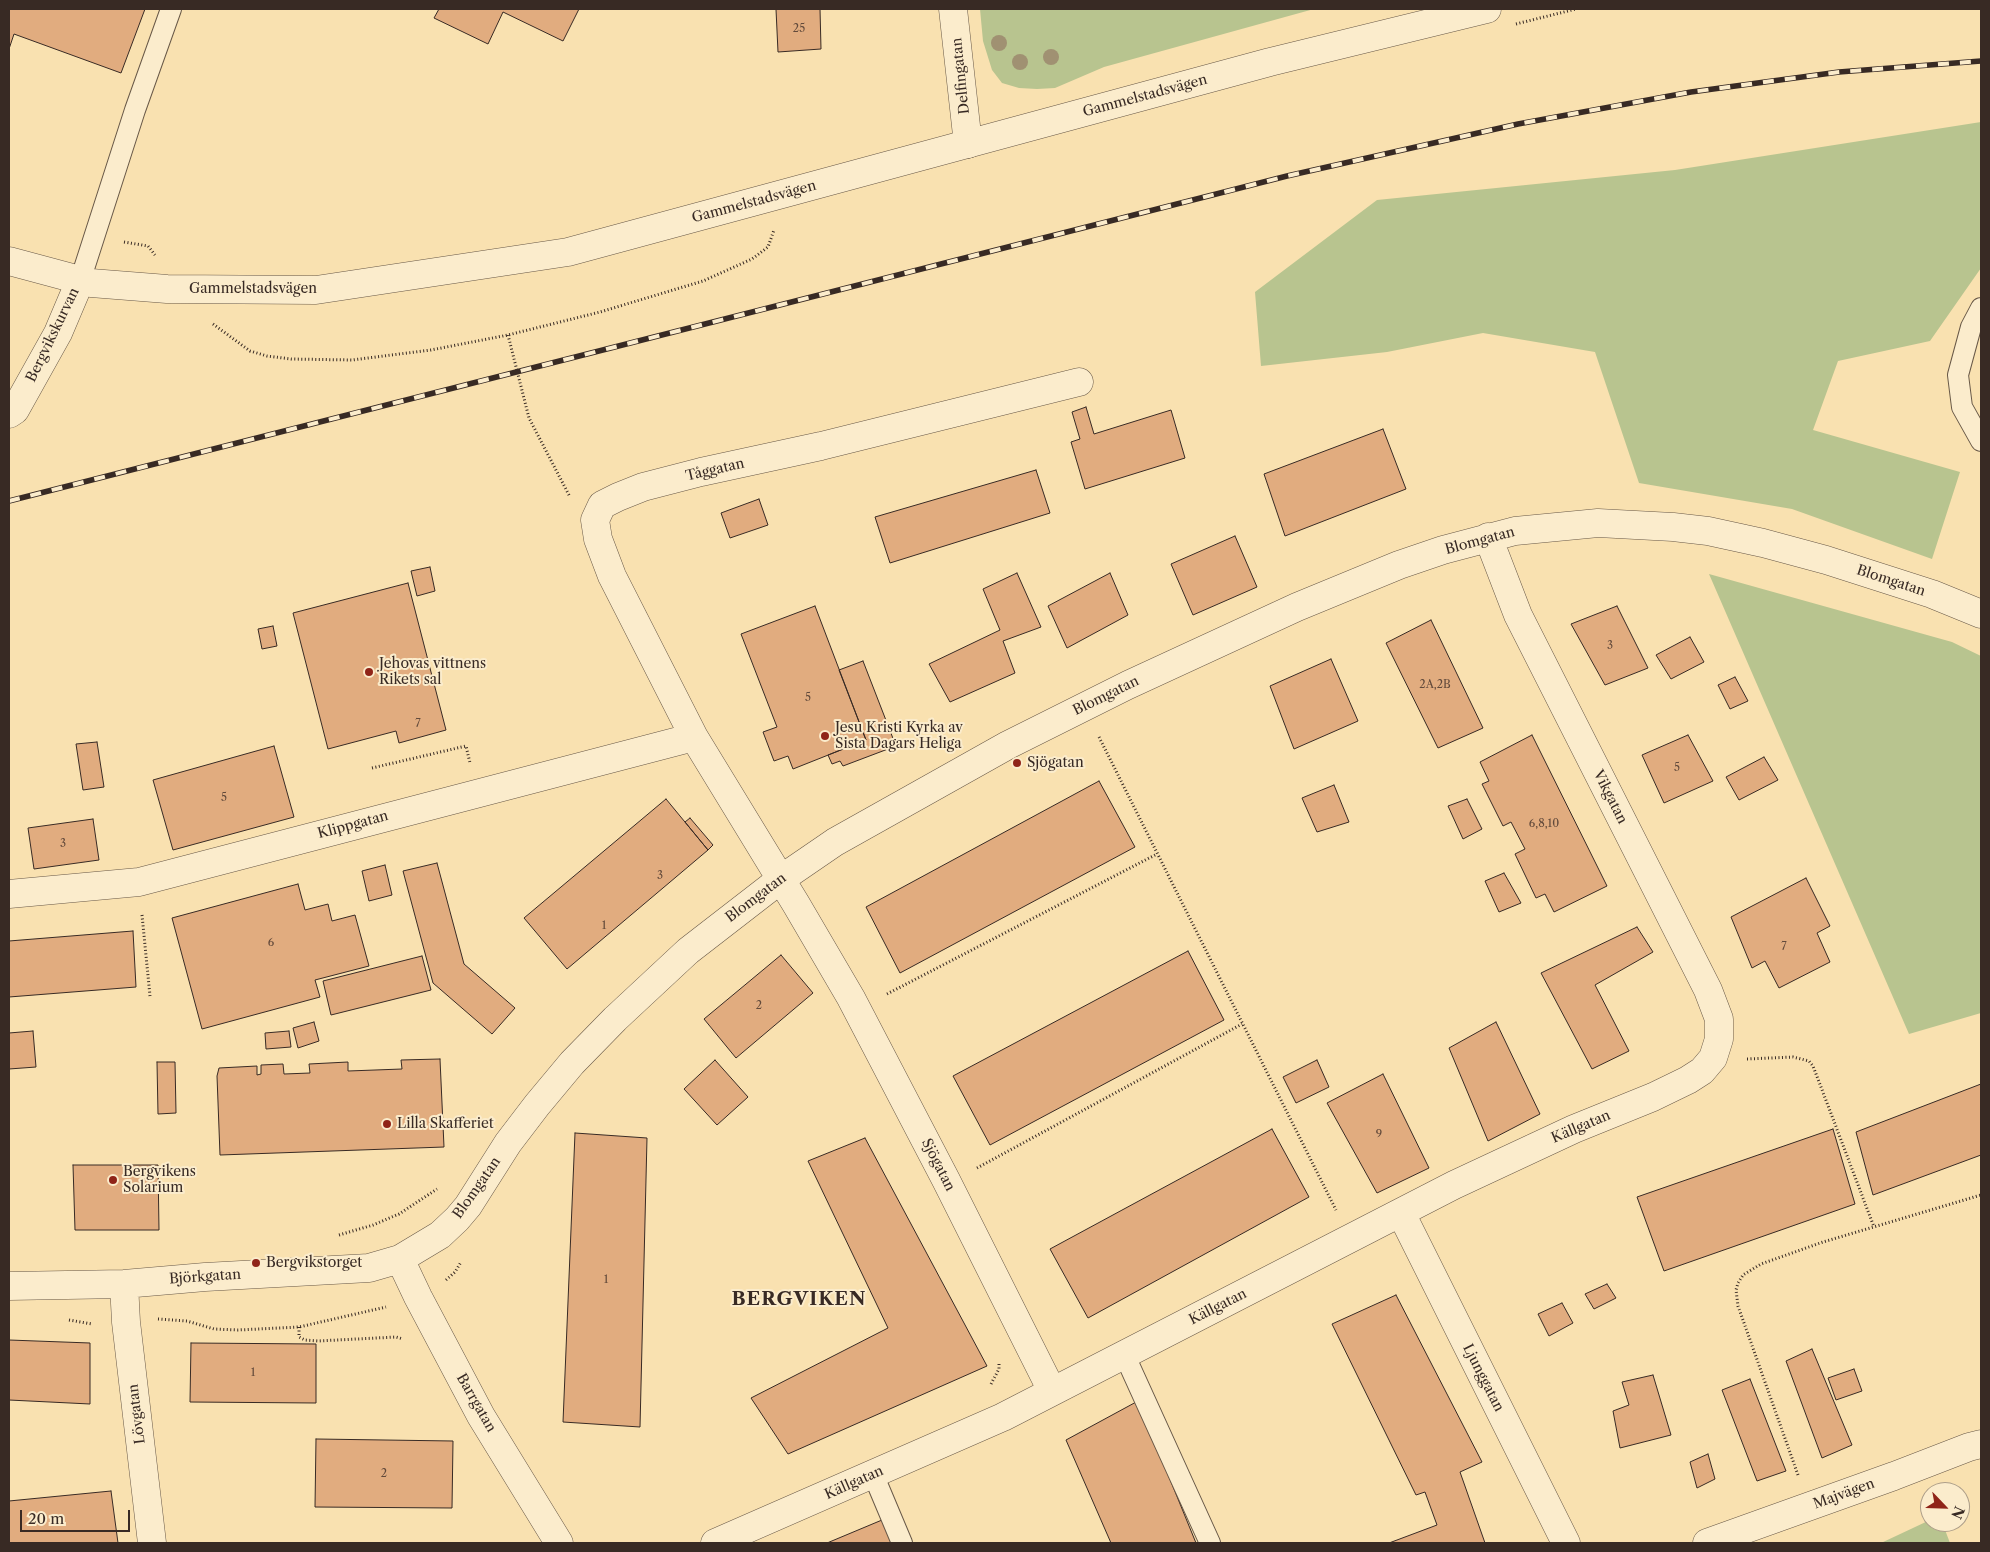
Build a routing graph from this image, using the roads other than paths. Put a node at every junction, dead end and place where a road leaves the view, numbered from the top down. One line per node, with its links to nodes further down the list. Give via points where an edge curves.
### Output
1 (171, 9): 6 (lane)
2 (953, 9): 4 (street, Delfingatan)
3 (1486, 9): 4 (street, Gammelstadsvägen, via 1260,64)
4 (968, 144): 6 (street, Gammelstadsvägen, via 568,252 316,290 167,288)
5 (9, 260): 6 (street, Gammelstadsvägen)
6 (80, 281): 9 (street, Bergvikskurvan, via 58,333 15,410)
7 (1981, 308): 10 (lane, via 1971,327 1958,375 1962,407)
8 (1079, 382): 13 (street, Tåggatan, via 821,446 701,472 643,487 602,505 595,520 598,539 612,576)
9 (9, 414)
10 (1981, 441)
11 (1488, 537): 12 (street, Blomgatan, via 1515,531 1598,524 1708,531 1826,560); 14 (street, Blomgatan, via 1399,565 1297,607 1128,685 1008,745 844,837); 16 (street, Vikgatan, via 1518,615 1708,990 1719,1019 1719,1039)
12 (1980, 610)
13 (694, 737): 14 (street, Sjögatan); 15 (street, Klippgatan, via 139,882)
14 (780, 879): 18 (street, Blomgatan, via 688,951 615,1019 532,1112 457,1219 440,1235); 22 (street, Sjögatan, via 852,998)
15 (9, 894)
16 (1726, 1058): 17 (street, Källgatan, via 1688,1080 1574,1129)
17 (1401, 1213): 21 (street, Källgatan); 30 (street, Ljunggatan)
18 (400, 1259): 19 (street, Björkgatan, via 369,1268); 26 (street, Barrgatan, via 481,1416)
19 (124, 1284): 20 (street, Björkgatan); 25 (street, Lövgatan)
20 (9, 1286)
21 (1125, 1356): 22 (street, Källgatan); 29 (lane)
22 (1052, 1391): 24 (street, Källgatan, via 1003,1417)
23 (1981, 1444): 31 (street, Majvägen)
24 (873, 1474): 27 (street, Källgatan); 28 (lane)
25 (152, 1543)
26 (559, 1543)
27 (716, 1543)
28 (902, 1543)
29 (1210, 1543)
30 (1566, 1543)
31 (1707, 1543)

